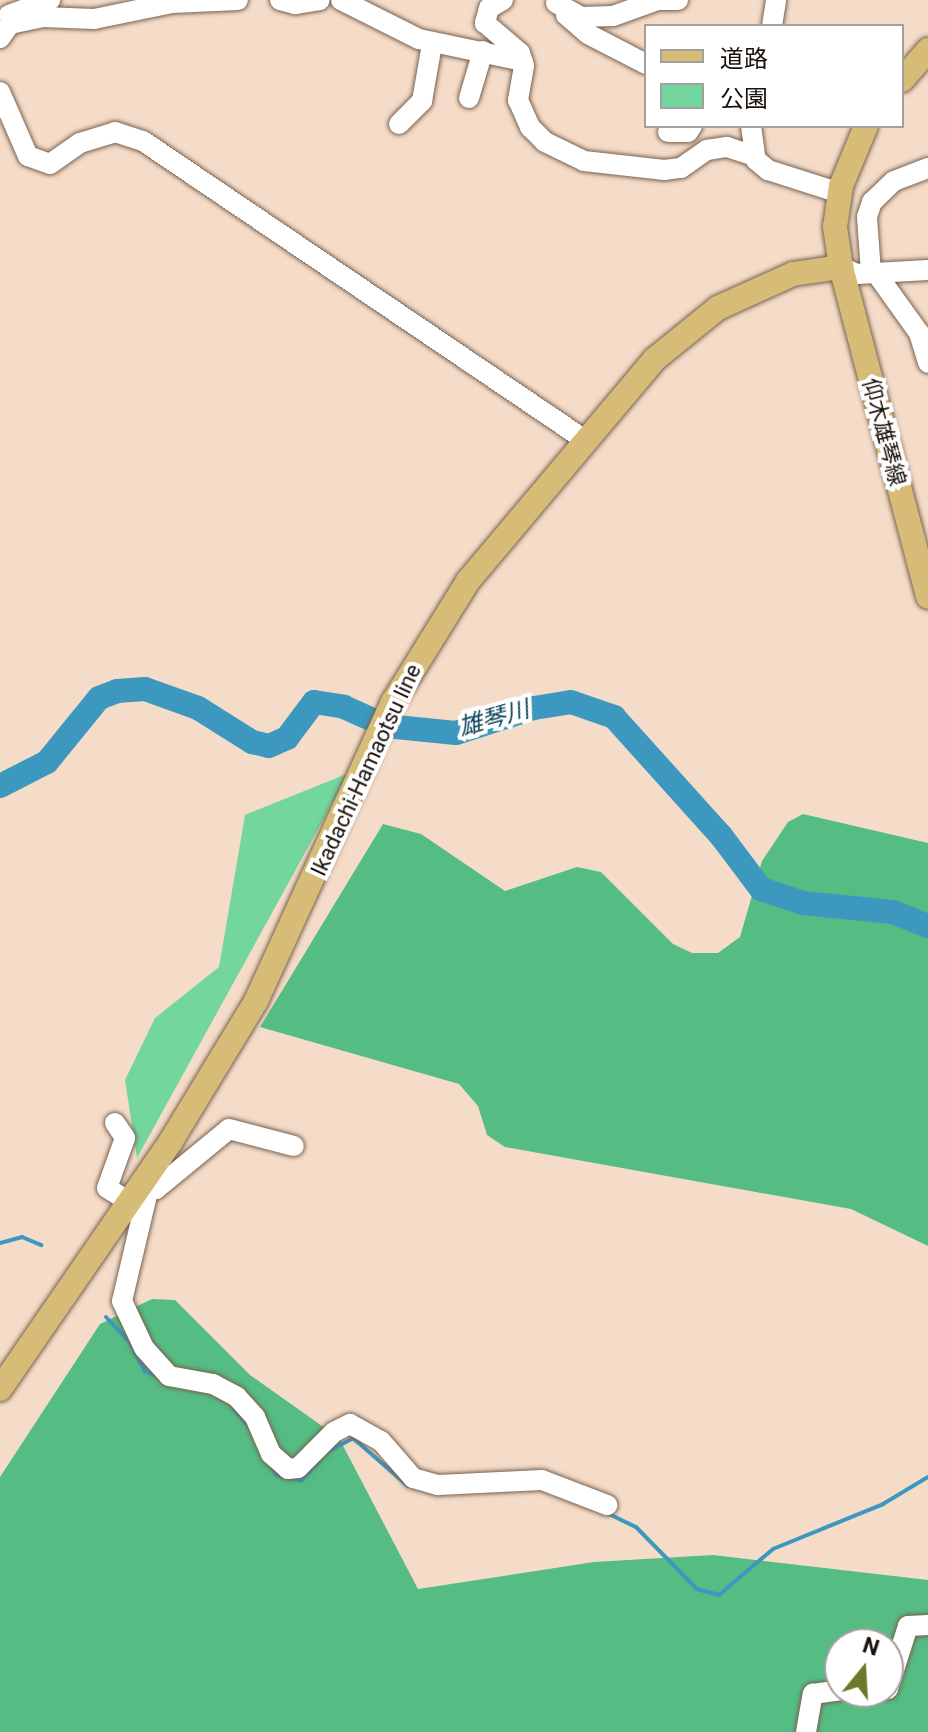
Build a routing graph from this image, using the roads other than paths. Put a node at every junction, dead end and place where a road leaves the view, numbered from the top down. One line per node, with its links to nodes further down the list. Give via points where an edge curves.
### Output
1 (50, 0): 10 (street)
2 (238, 0): 12 (street, via 172,3 94,19 43,17 10,24)
3 (280, 0): 4 (street)
4 (320, 0)
5 (341, 0): 13 (street, via 386,27)
6 (503, 0): 16 (street, via 489,8 485,23 517,48)
7 (678, 0): 9 (street, via 658,0 613,16 581,17)
8 (776, 0): 11 (street)
9 (554, 2): 17 (street, via 588,34)
10 (0, 20)
11 (772, 24)
12 (0, 38)
13 (432, 44): 15 (street); 21 (street, via 422,101)
14 (928, 50): 18 (main road)
15 (483, 51): 16 (street); 20 (street)
16 (523, 61): 26 (street, via 518,100 530,127 545,142 584,161 664,170 681,168 707,150 727,147)
17 (644, 63)
18 (904, 78)
19 (0, 92): 33 (street, via 28,156 50,164 80,143 115,132 143,141)
20 (469, 98)
21 (399, 124)
22 (691, 128): 25 (street)
23 (751, 128): 26 (street)
24 (865, 128): 28 (main road)
25 (668, 132)
26 (755, 156): 28 (street, via 768,170)
27 (928, 168): 31 (street, via 894,181 872,202 867,217)
28 (840, 193): 29 (main road, via 835,227)
29 (841, 267): 31 (street); 33 (main road, Ikadachi-Hamaotsu line, via 793,274 718,308 655,359); 34 (main road, 仰木雄琴線)
30 (928, 270): 31 (street)
31 (873, 273): 32 (street, via 919,333)
32 (928, 363)
33 (585, 440): 37 (main road, Ikadachi-Hamaotsu line, via 485,559 428,641 393,702 256,1001)
34 (927, 593)
35 (115, 1123): 37 (street, via 125,1138 107,1188)
36 (294, 1146): 37 (street, via 229,1129)
37 (137, 1196): 38 (main road, Ikadachi-Hamaotsu line); 39 (street, via 122,1301 144,1348 169,1376 213,1384 237,1397 255,1417 271,1454 288,1469 298,1468 334,1432 350,1424 381,1441 413,1478 438,1485 542,1480)
38 (0, 1389)
39 (607, 1505)
40 (928, 1625): 41 (street, via 908,1626)
41 (904, 1639)
42 (824, 1692): 43 (street, via 813,1694)
43 (806, 1732)

